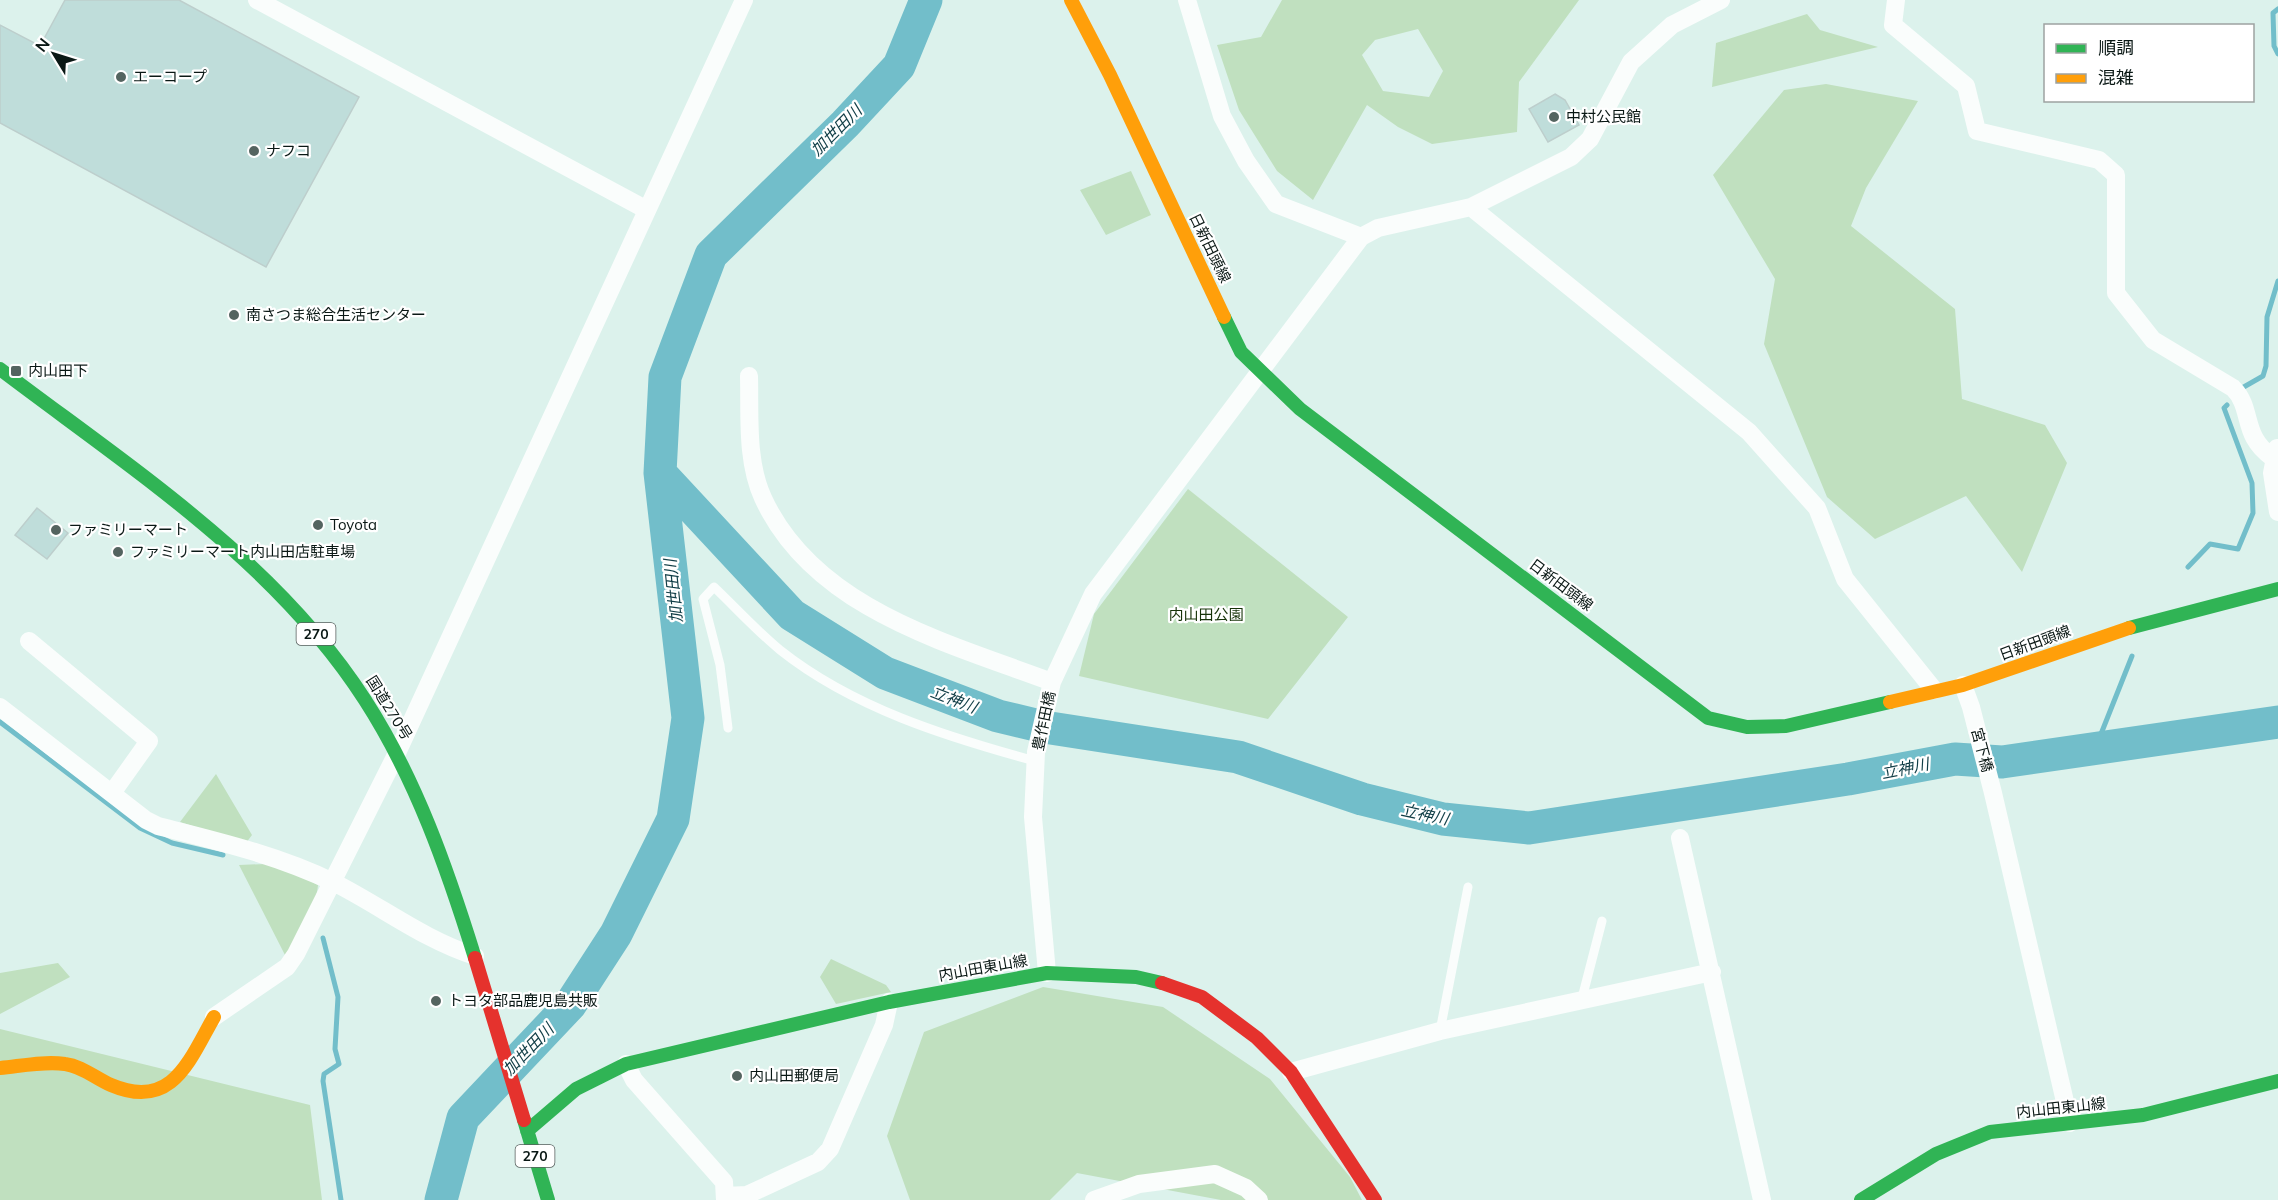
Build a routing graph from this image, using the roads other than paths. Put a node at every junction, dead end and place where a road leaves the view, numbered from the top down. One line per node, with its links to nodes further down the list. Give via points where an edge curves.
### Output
1 (257, 0): 8 (street)
2 (744, 0): 8 (street)
3 (1071, 0): 11 (main road, 日新田頭線, via 1241,352)
4 (1187, 0): 9 (street, via 1222,116 1246,161 1276,204)
5 (1721, 0): 7 (street, via 1672,25 1631,62 1590,139 1571,157)
6 (1896, 0): 13 (street, via 1893,25 1966,86 1977,131 2099,160 2116,175 2116,293 2153,340 2233,388 2240,396 2250,433 2264,452)
7 (1471, 207): 9 (street, via 1378,228); 19 (street, via 1749,432 1817,508 1845,579)
8 (647, 210): 22 (street)
9 (1361, 237): 11 (street, 豊作田橋)
10 (0, 369): 22 (main road, 国道270号 / 270, via 201,525 276,591 339,663)
11 (1258, 370): 18 (street, 豊作田橋, via 1093,594); 19 (main road, 日新田頭線, via 1300,409 1708,718 1747,728 1786,726)
12 (749, 376): 18 (street, via 751,451 762,497 788,540 858,601)
13 (2276, 452): 14 (street, via 2272,472)
14 (2278, 512)
15 (2278, 589): 17 (main road, 日新田頭線, via 2111,633)
16 (29, 640): 24 (street, via 148,741)
17 (1963, 685): 19 (main road, 日新田頭線); 40 (street, 宮下橋, via 1993,793)
18 (1050, 690): 23 (street, 豊作田橋)
19 (1934, 690)
20 (0, 707): 24 (street)
21 (728, 728): 23 (lane, via 720,665 703,599 714,587 780,650 821,678 895,715 966,742)
22 (397, 753): 26 (street); 29 (main road, 国道270号 / 270, via 437,842)
23 (1036, 757): 31 (street, 豊作田橋, via 1033,817)
24 (112, 793): 26 (street, via 158,826 270,855)
25 (1680, 838): 30 (street)
26 (333, 882): 29 (street, via 425,935); 34 (street, via 287,967)
27 (1468, 887): 35 (lane)
28 (1602, 921): 33 (lane)
29 (475, 956): 41 (main road, 国道270号 / 270)
30 (1712, 972): 33 (street); 48 (street)
31 (1047, 973): 32 (main road, 内山田東山線); 38 (main road, 内山田東山線, via 1136,977 1202,997 1257,1038)
32 (889, 1002): 36 (main road, 内山田東山線); 43 (street, via 884,1024 830,1149 818,1161 747,1195)
33 (1581, 1002): 35 (street)
34 (214, 1017): 37 (main road, via 175,1083 156,1092 142,1095 124,1091 64,1064)
35 (1440, 1031): 38 (street)
36 (626, 1064): 41 (main road, 内山田東山線, via 576,1089); 43 (street, via 634,1080 724,1182)
37 (0, 1068)
38 (1291, 1072): 47 (main road, 内山田東山線)
39 (2278, 1081): 40 (main road, 内山田東山線, via 2143,1115)
40 (2070, 1124): 42 (main road, 内山田東山線, via 1990,1132 1969,1139)
41 (527, 1131): 44 (main road, 国道270号 / 270)
42 (1888, 1191): 49 (main road, 内山田東山線)
43 (725, 1198)
44 (548, 1200)
45 (1094, 1200): 46 (street, via 1139,1184 1215,1174 1246,1188)
46 (1258, 1200)
47 (1375, 1200)
48 (1762, 1200)
49 (1861, 1200)

